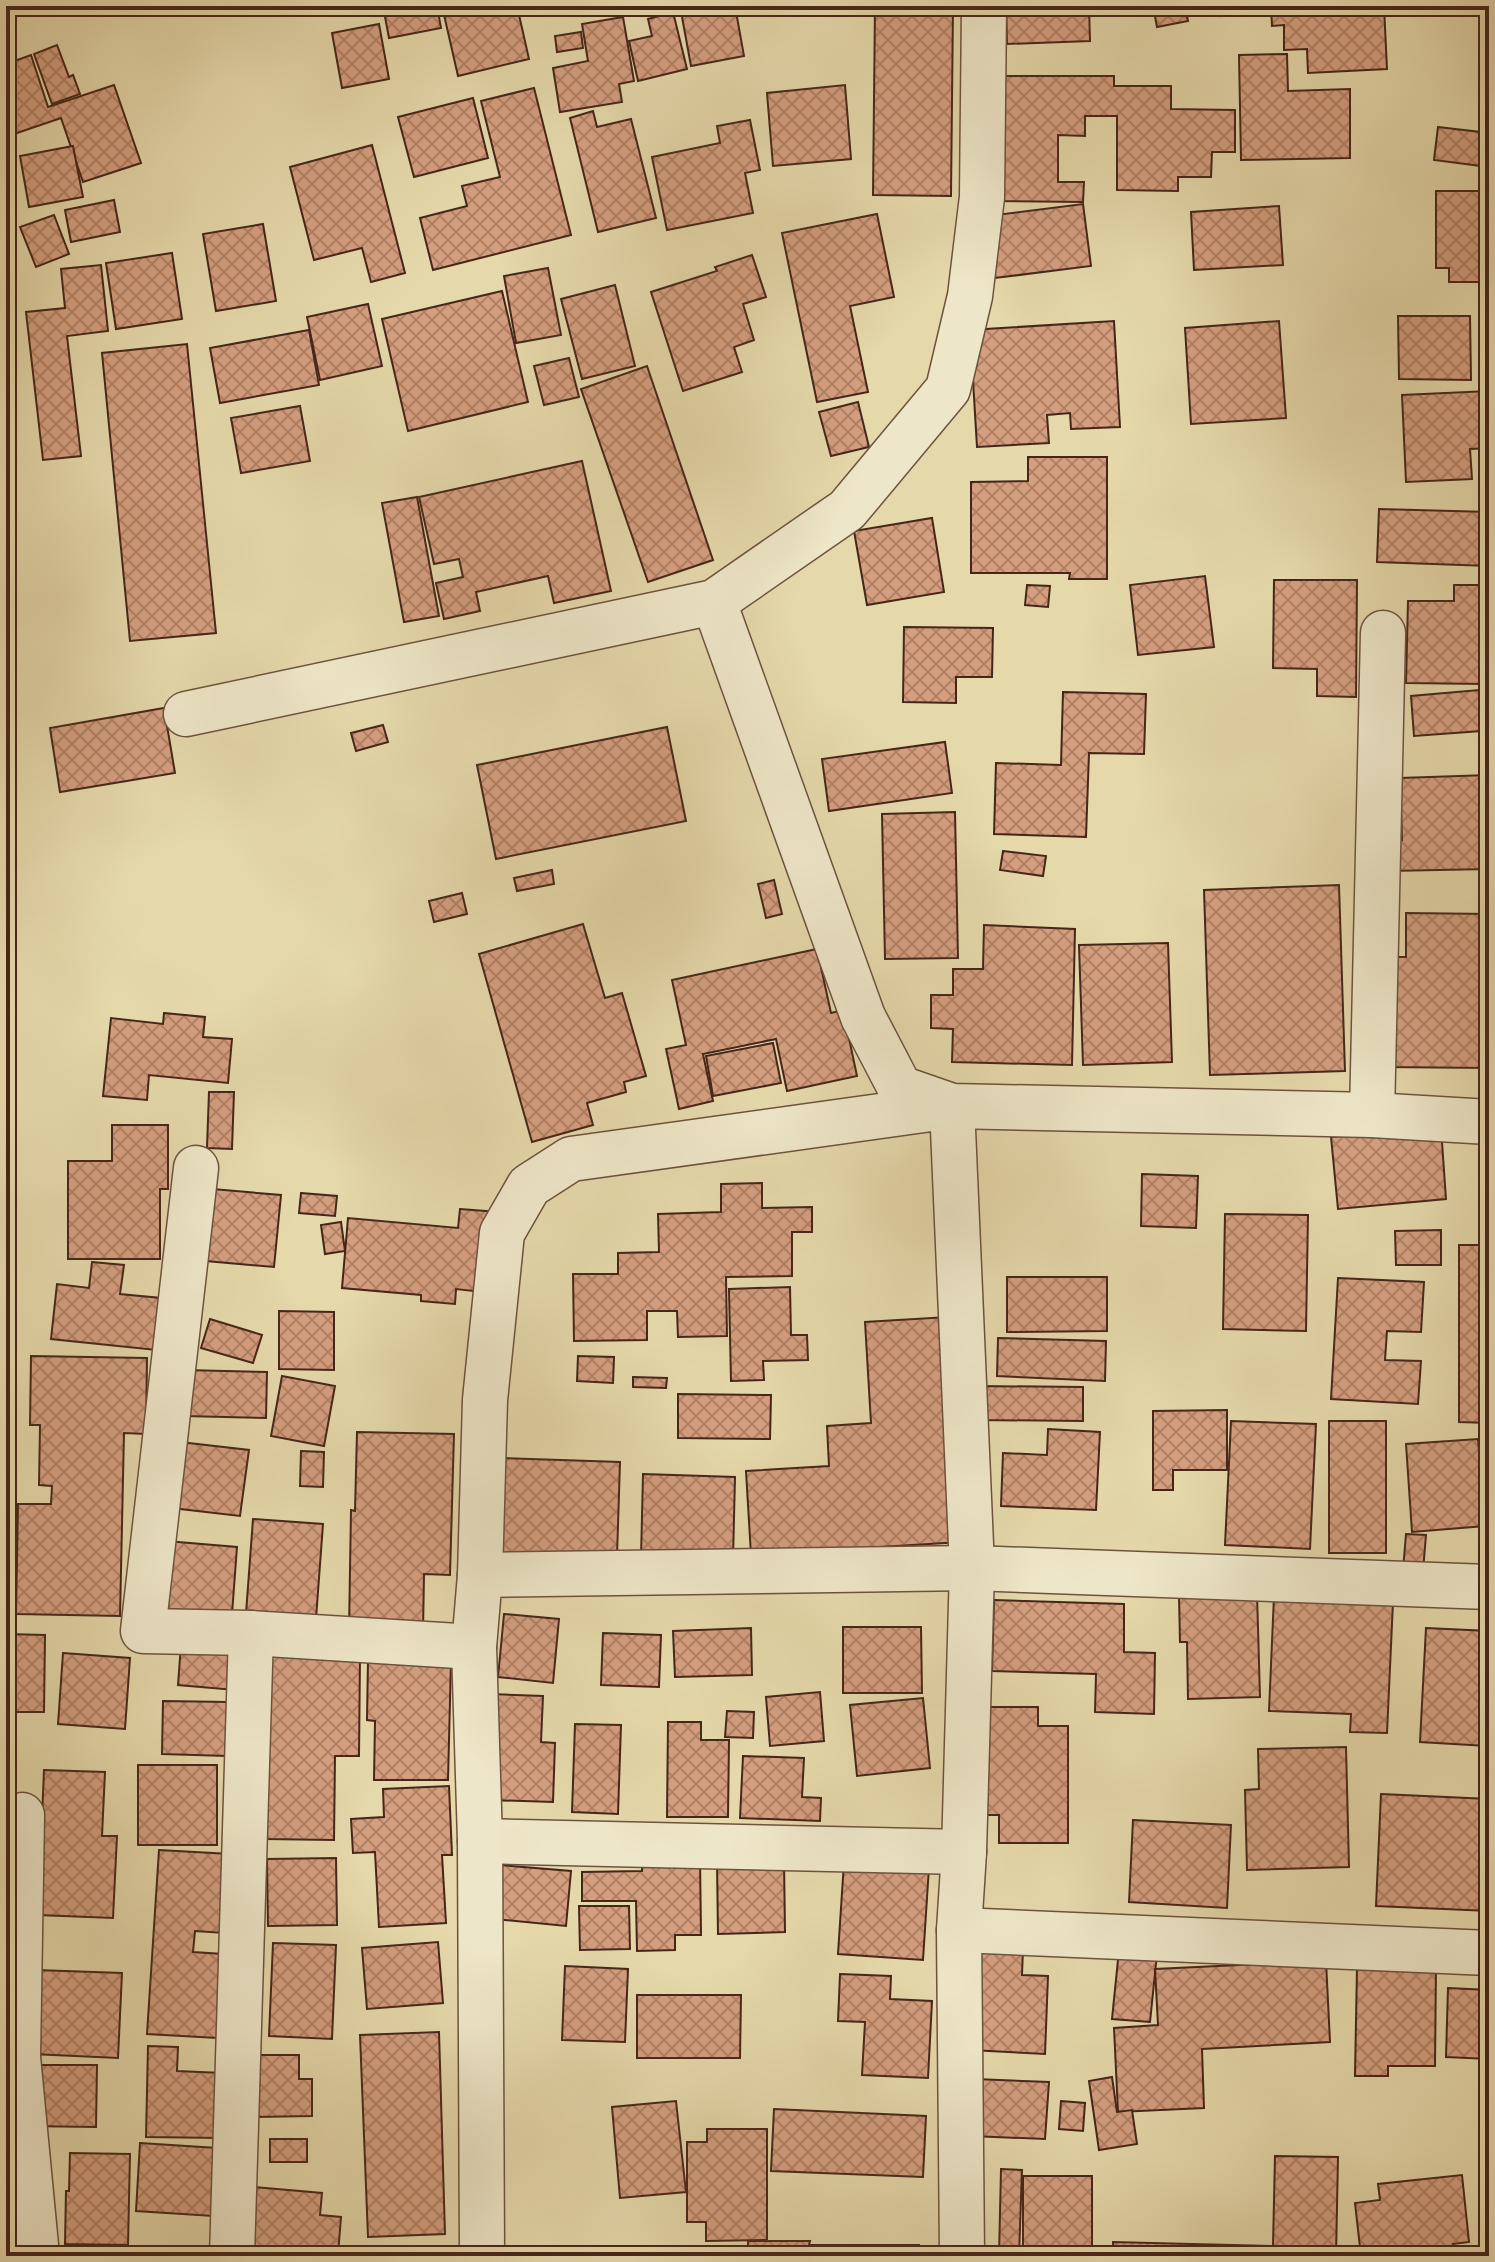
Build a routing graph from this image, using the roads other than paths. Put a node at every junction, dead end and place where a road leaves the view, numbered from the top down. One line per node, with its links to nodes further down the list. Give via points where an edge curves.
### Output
1 (984, 6): 2 (street, via 982,197 970,296 948,389 847,510)
2 (714, 602): 4 (street); 5 (street, via 863,1017 900,1088)
3 (1383, 633): 6 (street)
4 (186, 714)
5 (952, 1106): 6 (street); 9 (street); 10 (street, via 571,1159 529,1186 502,1233 485,1400)
6 (1372, 1115): 7 (street)
7 (1489, 1122)
8 (196, 1168): 12 (street, via 143,1631)
9 (972, 1568): 10 (street); 11 (street); 16 (street)
10 (480, 1575): 13 (street)
11 (1489, 1587)
12 (251, 1633): 13 (street); 20 (street)
13 (474, 1647): 15 (street)
14 (22, 1815): 19 (street, via 18,2057)
15 (480, 1841): 16 (street); 21 (street)
16 (964, 1852): 17 (street)
17 (959, 1930): 18 (street); 22 (street)
18 (1489, 1953)
19 (37, 2256)
20 (232, 2256)
21 (482, 2256)
22 (962, 2256)

